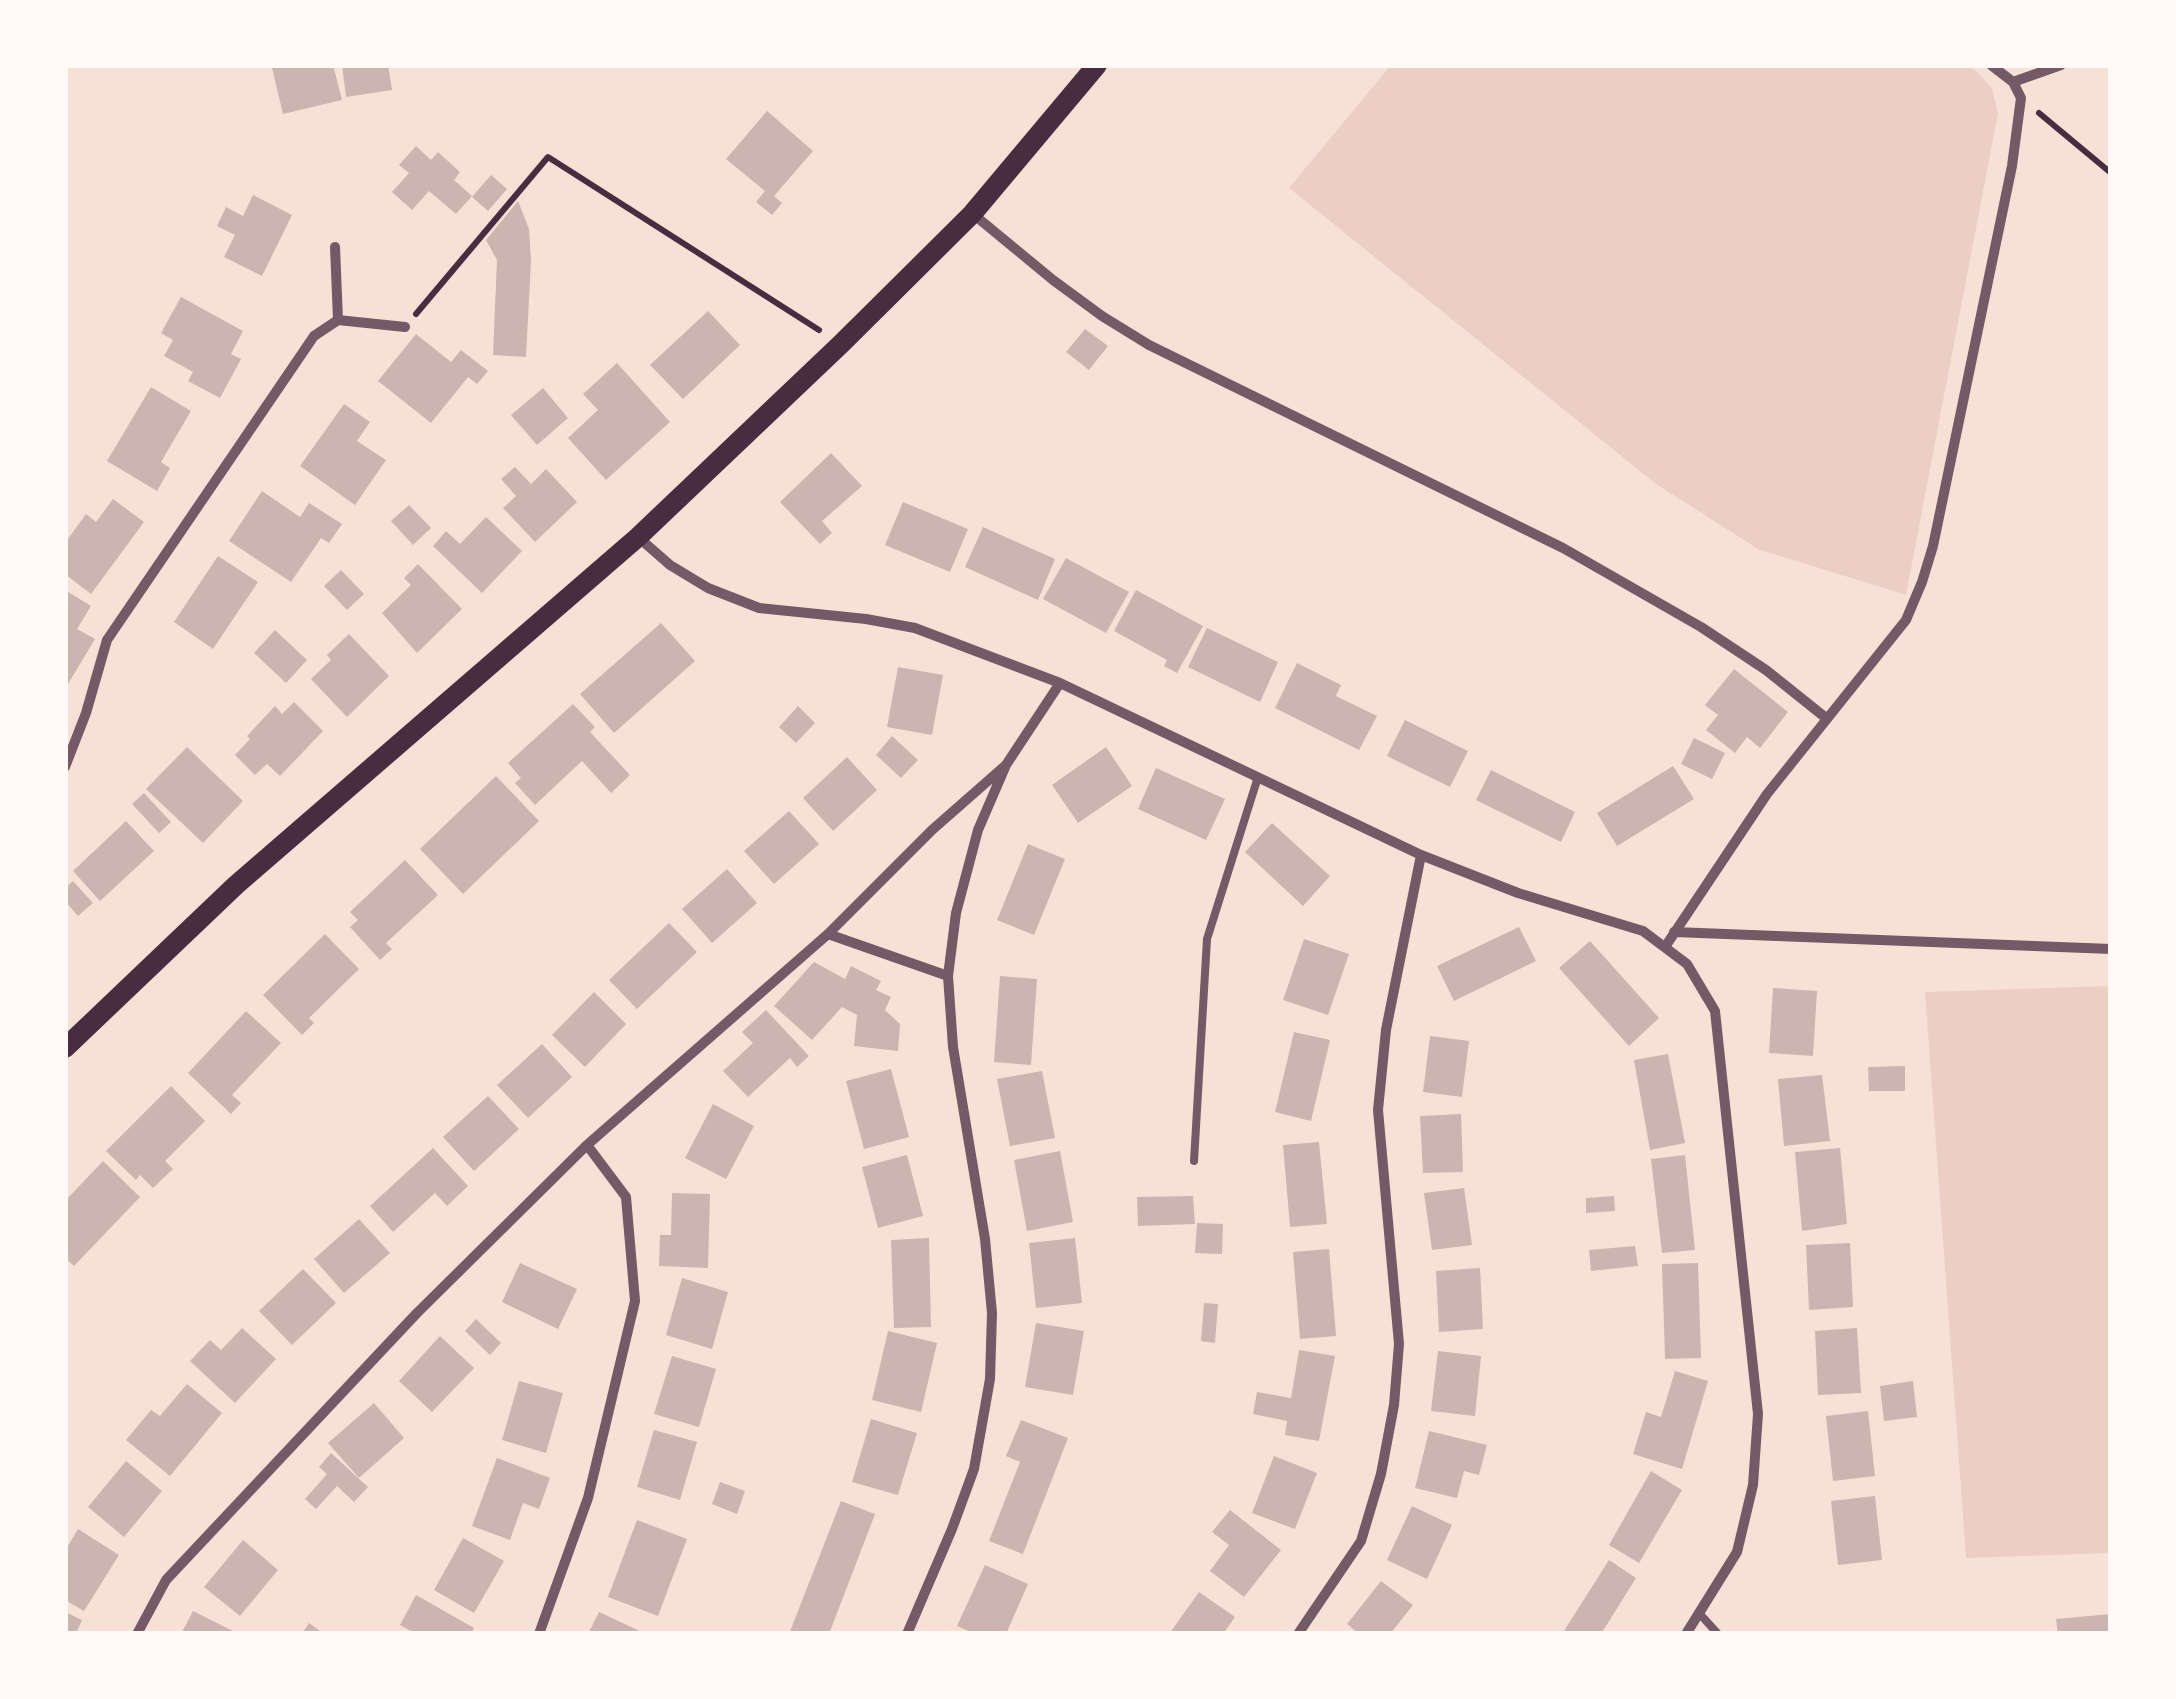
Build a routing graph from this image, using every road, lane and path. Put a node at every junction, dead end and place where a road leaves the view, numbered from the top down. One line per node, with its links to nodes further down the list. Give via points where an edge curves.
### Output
1 (1097, 65): 7 (main road)
2 (2060, 65): 4 (street)
3 (1995, 68): 4 (street)
4 (2013, 82): 5 (street)
5 (2021, 98): 6 (path); 14 (street, via 1922,582 1906,620)
6 (2111, 173)
7 (972, 214): 11 (main road); 14 (street, via 1077,298 1149,345 1563,548 1700,627)
8 (334, 247): 9 (street)
9 (338, 320): 10 (street); 16 (street, via 314,336 107,640)
10 (405, 328): 11 (path, via 548,157)
11 (841, 344): 12 (main road)
12 (638, 537): 13 (street, via 708,588 760,608 914,628); 24 (main road, via 236,885)
13 (1060, 682): 15 (street); 17 (street)
14 (1826, 718): 19 (street)
15 (1006, 765): 20 (street); 23 (street, via 978,830 956,912)
16 (65, 767)
17 (1258, 777): 18 (street); 26 (lane, via 1207,939)
18 (1421, 854): 21 (street, via 1518,893 1643,931); 31 (street, via 1386,1030 1378,1110 1399,1344 1394,1405 1362,1541)
19 (1674, 932): 21 (street); 22 (street)
20 (828, 934): 23 (street); 25 (street)
21 (1665, 948): 27 (street, via 1687,964 1715,1011 1758,1414 1737,1552)
22 (2111, 949)
23 (948, 976): 30 (street, via 952,1047 992,1314 990,1379 974,1469)
24 (65, 1048)
25 (587, 1146): 28 (street, via 416,1313 166,1580); 29 (street, via 626,1197 635,1301 588,1498)
26 (1194, 1161)
27 (1699, 1614): 32 (street); 33 (lane)
28 (136, 1634)
29 (539, 1634)
30 (907, 1634)
31 (1298, 1634)
32 (1686, 1634)
33 (1718, 1634)

